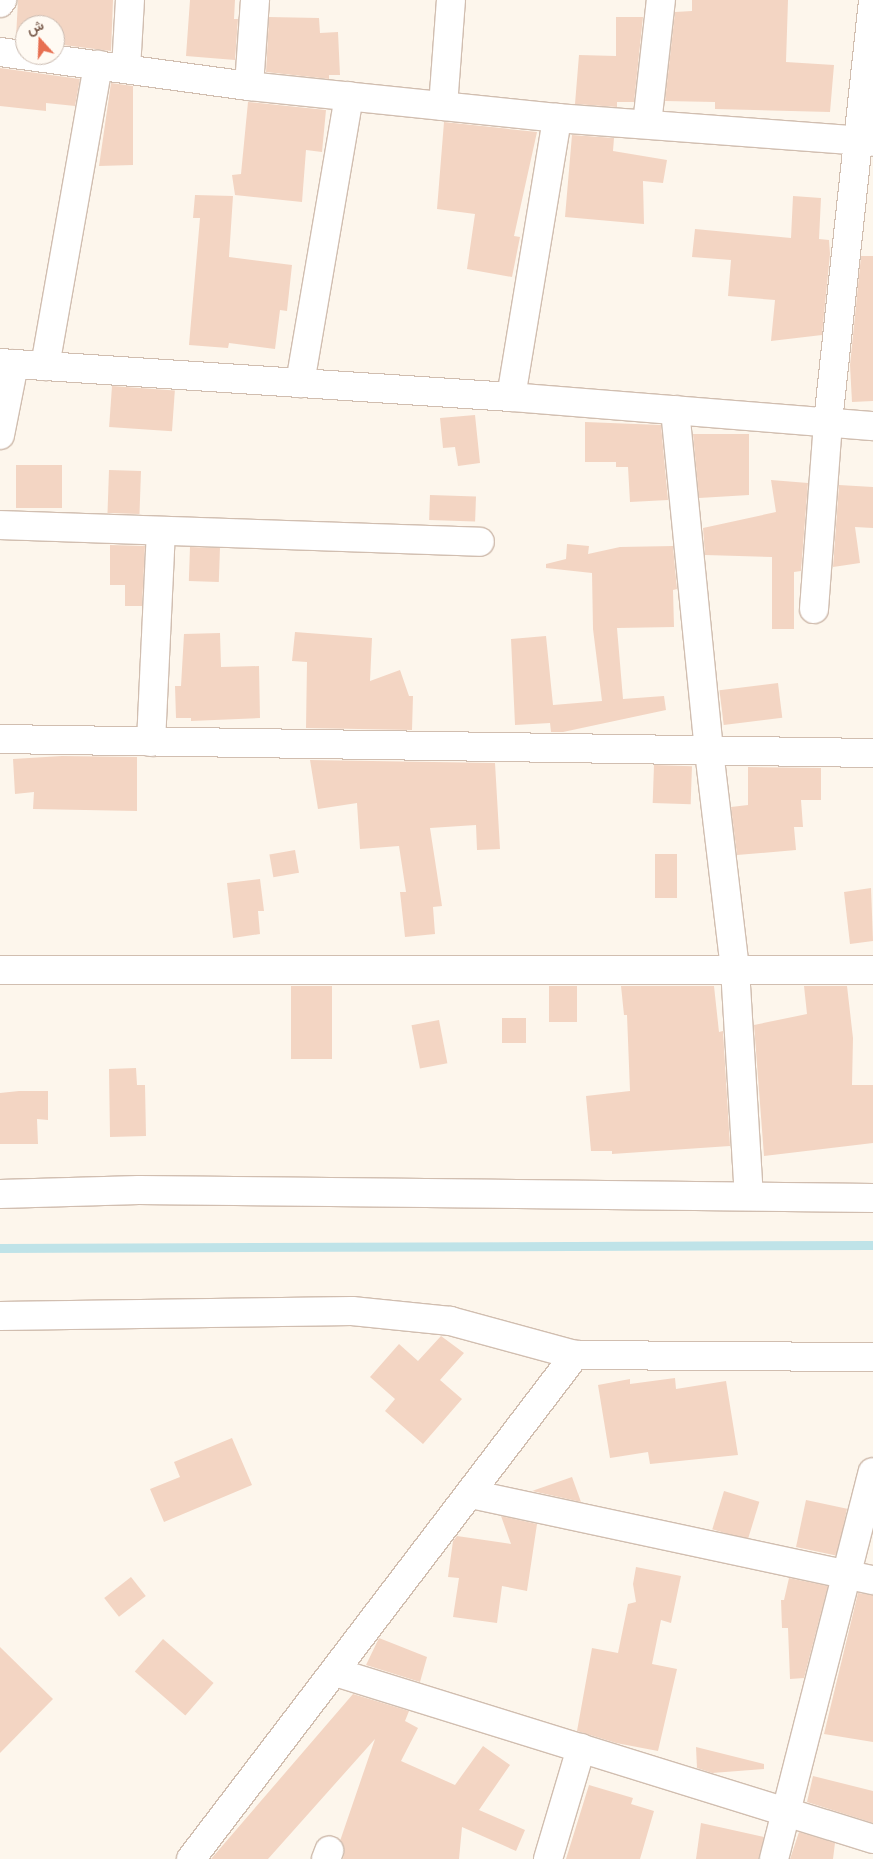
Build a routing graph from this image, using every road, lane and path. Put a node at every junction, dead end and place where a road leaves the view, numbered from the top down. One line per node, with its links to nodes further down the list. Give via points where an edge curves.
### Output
1 (2, 0): 7 (street)
2 (130, 0): 10 (street)
3 (255, 0): 11 (street)
4 (450, 0): 13 (street)
5 (661, 0): 15 (street)
6 (872, 0): 16 (street)
7 (0, 3)
8 (0, 52): 9 (street)
9 (98, 65): 10 (street); 18 (street)
10 (126, 69): 11 (street)
11 (249, 86): 12 (street)
12 (349, 96): 13 (street); 19 (street)
13 (443, 106): 14 (street)
14 (557, 118): 15 (street); 20 (street)
15 (647, 124): 16 (street)
16 (866, 141): 22 (street)
17 (7, 363): 18 (street); 24 (street)
18 (46, 366): 19 (street)
19 (300, 383): 20 (street)
20 (511, 397): 21 (street)
21 (675, 410): 22 (street); 31 (street)
22 (828, 422): 23 (street); 28 (street)
23 (873, 426)
24 (0, 435)
25 (0, 525): 26 (street)
26 (161, 533): 27 (street); 30 (street)
27 (480, 542)
28 (814, 609)
29 (0, 739): 30 (street)
30 (151, 742): 31 (street)
31 (709, 751): 32 (street); 33 (street)
32 (873, 753)
33 (735, 969): 34 (street); 35 (street); 37 (street)
34 (0, 970)
35 (873, 970)
36 (0, 1194): 37 (street, via 139,1190)
37 (749, 1196): 38 (street)
38 (873, 1198)
39 (0, 1316): 40 (street, via 352,1311 450,1321)
40 (575, 1356): 41 (street); 43 (street)
41 (873, 1357)
42 (873, 1472): 44 (street)
43 (471, 1494): 44 (street); 46 (street)
44 (846, 1575): 45 (street); 48 (street)
45 (873, 1580)
46 (335, 1672): 47 (street); 50 (street)
47 (581, 1748): 48 (street); 51 (street)
48 (786, 1812): 49 (street); 52 (street)
49 (873, 1839)
50 (191, 1859)
51 (548, 1859)
52 (774, 1859)

